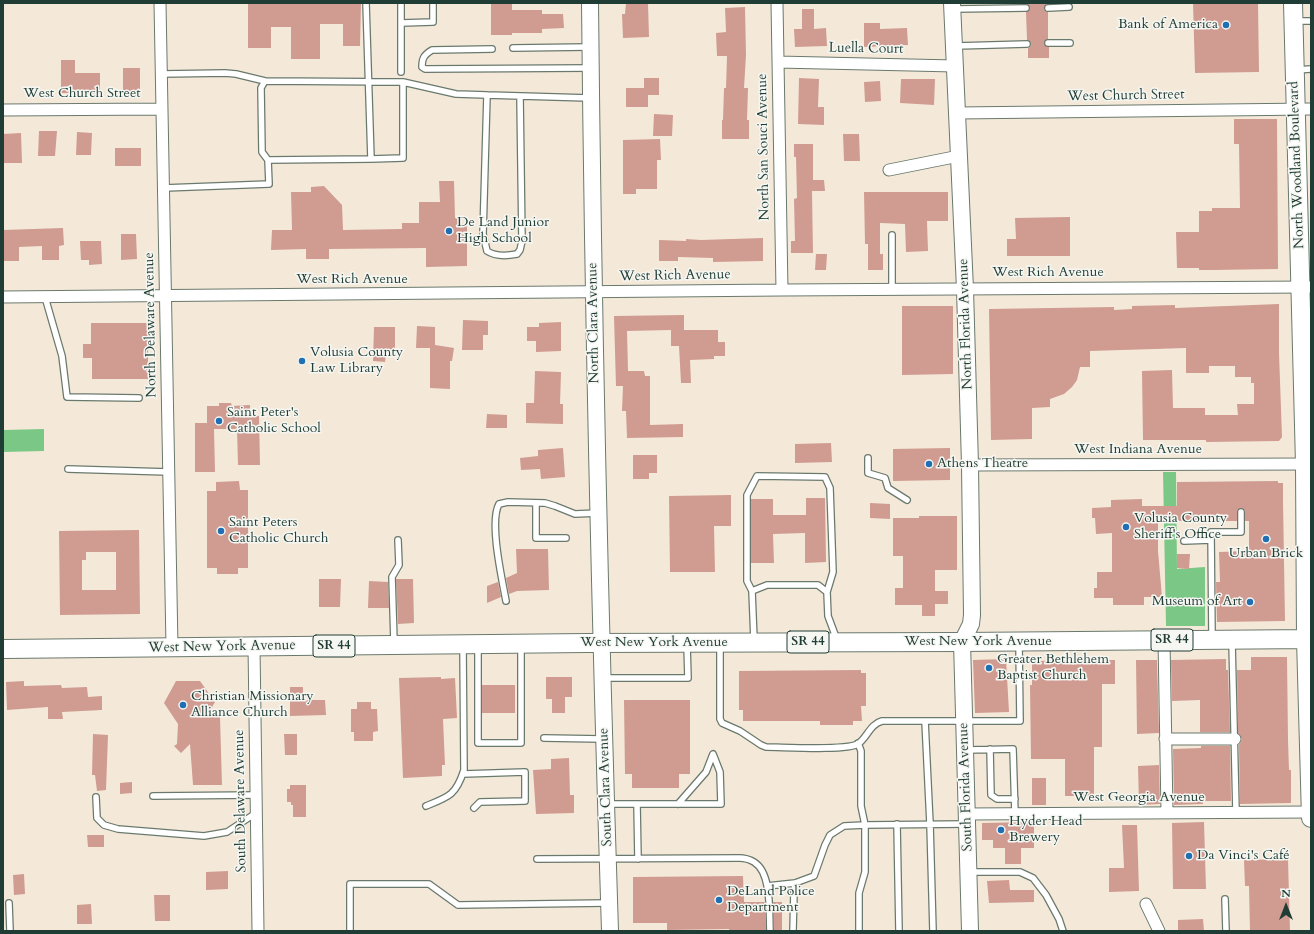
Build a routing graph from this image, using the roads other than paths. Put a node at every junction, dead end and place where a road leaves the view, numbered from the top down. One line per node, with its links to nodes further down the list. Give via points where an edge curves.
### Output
1 (160, 3): 27 (street, North Delaware Avenue)
2 (366, 3): 29 (lane)
3 (401, 3): 14 (lane)
4 (433, 3): 14 (lane, via 433,22)
5 (590, 3): 19 (street, North Clara Avenue)
6 (777, 3): 22 (street, North San Souci Avenue)
7 (1293, 3): 12 (main road, North Woodland Boulevard)
8 (952, 6): 10 (lane); 18 (street, North Florida Avenue)
9 (1069, 7): 11 (lane)
10 (1026, 8)
11 (1048, 8)
12 (1293, 21): 13 (lane); 25 (main road, North Woodland Boulevard)
13 (1311, 21)
14 (401, 23): 26 (lane)
15 (1048, 43): 16 (lane)
16 (1070, 43)
17 (1027, 44): 18 (lane)
18 (954, 46): 23 (street, North Florida Avenue)
19 (591, 47): 20 (lane); 24 (street, North Clara Avenue)
20 (513, 48)
21 (492, 49): 24 (lane, via 432,50 425,54 422,67)
22 (778, 62): 23 (street, Luella Court); 47 (street, North San Souci Avenue)
23 (955, 66): 37 (street, North Florida Avenue)
24 (591, 68): 33 (street, North Clara Avenue)
25 (1302, 69): 35 (main road, North Woodland Boulevard)
26 (401, 72)
27 (162, 74): 28 (lane, via 225,73); 34 (street, North Delaware Avenue)
28 (265, 82): 29 (lane); 40 (lane, via 261,88 262,152)
29 (369, 82): 30 (lane); 39 (lane)
30 (403, 82): 31 (lane, via 456,94); 39 (lane, via 403,158)
31 (487, 95): 32 (lane); 32 (lane, via 483,234 487,251 491,254 506,255 517,254 522,241)
32 (520, 96): 33 (lane)
33 (591, 98): 48 (street, North Clara Avenue)
34 (162, 109): 36 (street, West Church Street); 42 (street, North Delaware Avenue)
35 (1303, 109): 37 (street, West Church Street); 44 (main road, North Woodland Boulevard)
36 (3, 110)
37 (957, 113): 38 (street, North Florida Avenue)
38 (959, 156): 41 (street); 46 (street, North Florida Avenue)
39 (371, 159): 40 (lane)
40 (268, 160): 42 (lane, via 269,184)
41 (889, 170)
42 (164, 188): 49 (street, North Delaware Avenue)
43 (892, 235): 45 (lane)
44 (1306, 287): 46 (street, West Rich Avenue); 54 (main road, North Woodland Boulevard)
45 (892, 289): 46 (street, West Rich Avenue); 47 (street, West Rich Avenue)
46 (965, 289): 55 (street, North Florida Avenue)
47 (782, 290): 48 (street, West Rich Avenue)
48 (593, 292): 49 (street, West Rich Avenue); 61 (street, North Clara Avenue)
49 (166, 296): 50 (street, West Rich Avenue); 57 (street, North Delaware Avenue)
50 (45, 297): 51 (street, West Rich Avenue); 52 (lane, via 62,356 67,397)
51 (3, 298)
52 (139, 398)
53 (868, 458): 58 (lane, via 868,473 885,478 888,488)
54 (1308, 464): 55 (street, West Indiana Avenue); 69 (main road, North Woodland Boulevard)
55 (970, 465): 75 (street, North Florida Avenue, via 972,615 971,624)
56 (68, 469): 57 (lane)
57 (169, 472): 84 (street, North Delaware Avenue)
58 (907, 500)
59 (536, 503): 61 (lane, via 545,503 575,514); 62 (lane, via 536,538); 68 (lane, via 508,502 500,504 496,509 496,536)
60 (1241, 512): 64 (lane, via 1241,532 1211,532)
61 (598, 513): 76 (street, North Clara Avenue)
62 (566, 538)
63 (398, 540): 82 (lane, via 399,565 392,577)
64 (1211, 540): 65 (lane); 71 (lane)
65 (1184, 541)
66 (752, 591): 67 (lane, via 767,585 818,584); 67 (lane, via 747,581 747,495 757,476 825,477 830,488 833,572); 79 (lane)
67 (827, 592): 74 (lane, via 828,616)
68 (506, 601)
69 (1308, 639): 72 (main road, West New York Avenue / SR 44); 89 (main road, North Woodland Boulevard)
70 (1164, 640): 71 (main road, West New York Avenue / SR 44); 73 (main road, West New York Avenue / SR 44); 92 (street)
71 (1212, 640): 72 (main road, West New York Avenue / SR 44)
72 (1232, 640): 93 (lane)
73 (1019, 641): 75 (main road, West New York Avenue / SR 44); 87 (lane, via 1020,721)
74 (837, 642): 75 (main road, West New York Avenue / SR 44); 79 (main road, West New York Avenue / SR 44)
75 (962, 642): 87 (street, South Florida Avenue)
76 (602, 643): 77 (main road, West New York Avenue / SR 44); 81 (main road, West New York Avenue / SR 44); 86 (street, South Clara Avenue)
77 (687, 643): 78 (main road, West New York Avenue / SR 44); 86 (lane, via 688,678)
78 (720, 643): 79 (main road, West New York Avenue / SR 44); 94 (lane, via 722,723 766,747 840,747)
79 (754, 643)
80 (470, 644): 81 (main road, West New York Avenue / SR 44); 81 (lane, via 478,743 521,743); 82 (main road, West New York Avenue / SR 44); 98 (lane)
81 (521, 644)
82 (394, 645): 83 (main road, West New York Avenue / SR 44)
83 (254, 646): 84 (main road, West New York Avenue / SR 44); 99 (street, South Delaware Avenue)
84 (172, 647): 85 (main road, West New York Avenue / SR 44)
85 (3, 649)
86 (602, 678): 91 (street, South Clara Avenue)
87 (963, 720): 88 (lane); 96 (street, South Florida Avenue)
88 (925, 721): 94 (lane, via 878,722); 116 (lane)
89 (1310, 736): 97 (main road, North Woodland Boulevard)
90 (544, 738): 91 (lane)
91 (604, 739): 103 (street, South Clara Avenue)
92 (1166, 739): 93 (street); 111 (street)
93 (1235, 739): 109 (lane)
94 (858, 743): 117 (lane, via 861,806)
95 (990, 749): 96 (lane); 102 (lane, via 991,795 997,799); 102 (lane, via 1013,749)
96 (964, 750): 114 (street, South Florida Avenue)
97 (1310, 758): 110 (main road, North Woodland Boulevard)
98 (463, 774): 106 (lane, via 455,790 447,798); 107 (lane, via 525,772 525,801 480,802)
99 (256, 795): 100 (lane); 108 (street, South Delaware Avenue)
100 (153, 796)
101 (96, 797): 108 (lane, via 97,818 104,825 118,829 204,836 228,832)
102 (1015, 799): 112 (lane)
103 (606, 804): 104 (lane); 118 (street, South Clara Avenue)
104 (637, 804): 105 (lane); 119 (lane)
105 (678, 804): 105 (lane, via 721,804 720,772 713,754 706,772)
106 (426, 806)
107 (474, 808)
108 (256, 812): 129 (street, South Delaware Avenue)
109 (1236, 812): 110 (street, West Georgia Avenue); 111 (street, West Georgia Avenue)
110 (1311, 812): 113 (main road, North Woodland Boulevard)
111 (1167, 813): 112 (street, West Georgia Avenue)
112 (1015, 814): 114 (street, West Georgia Avenue)
113 (1311, 818)
114 (967, 819): 116 (lane); 121 (street, South Florida Avenue)
115 (896, 824): 116 (lane); 117 (lane); 135 (lane)
116 (930, 824): 136 (lane)
117 (865, 825): 122 (lane, via 844,826 830,835 814,876); 134 (lane, via 865,872 859,893)
118 (608, 859): 119 (lane); 120 (lane); 126 (street, South Clara Avenue)
119 (638, 859): 123 (lane, via 747,859 755,862 763,872)
120 (537, 860)
121 (968, 872): 137 (street, South Florida Avenue); 138 (lane, via 1020,872 1032,878 1046,895)
122 (795, 883): 123 (lane); 133 (lane)
123 (767, 886): 132 (lane)
124 (1225, 899): 140 (lane)
125 (8, 903): 128 (lane)
126 (609, 903): 130 (lane, via 458,905 429,884 350,884); 131 (street, South Clara Avenue)
127 (1146, 904): 139 (street)
128 (10, 931)
129 (258, 931)
130 (350, 931)
131 (610, 931)
132 (770, 931)
133 (793, 931)
134 (859, 931)
135 (899, 931)
136 (933, 931)
137 (970, 931)
138 (1063, 931)
139 (1159, 931)
140 (1226, 931)

